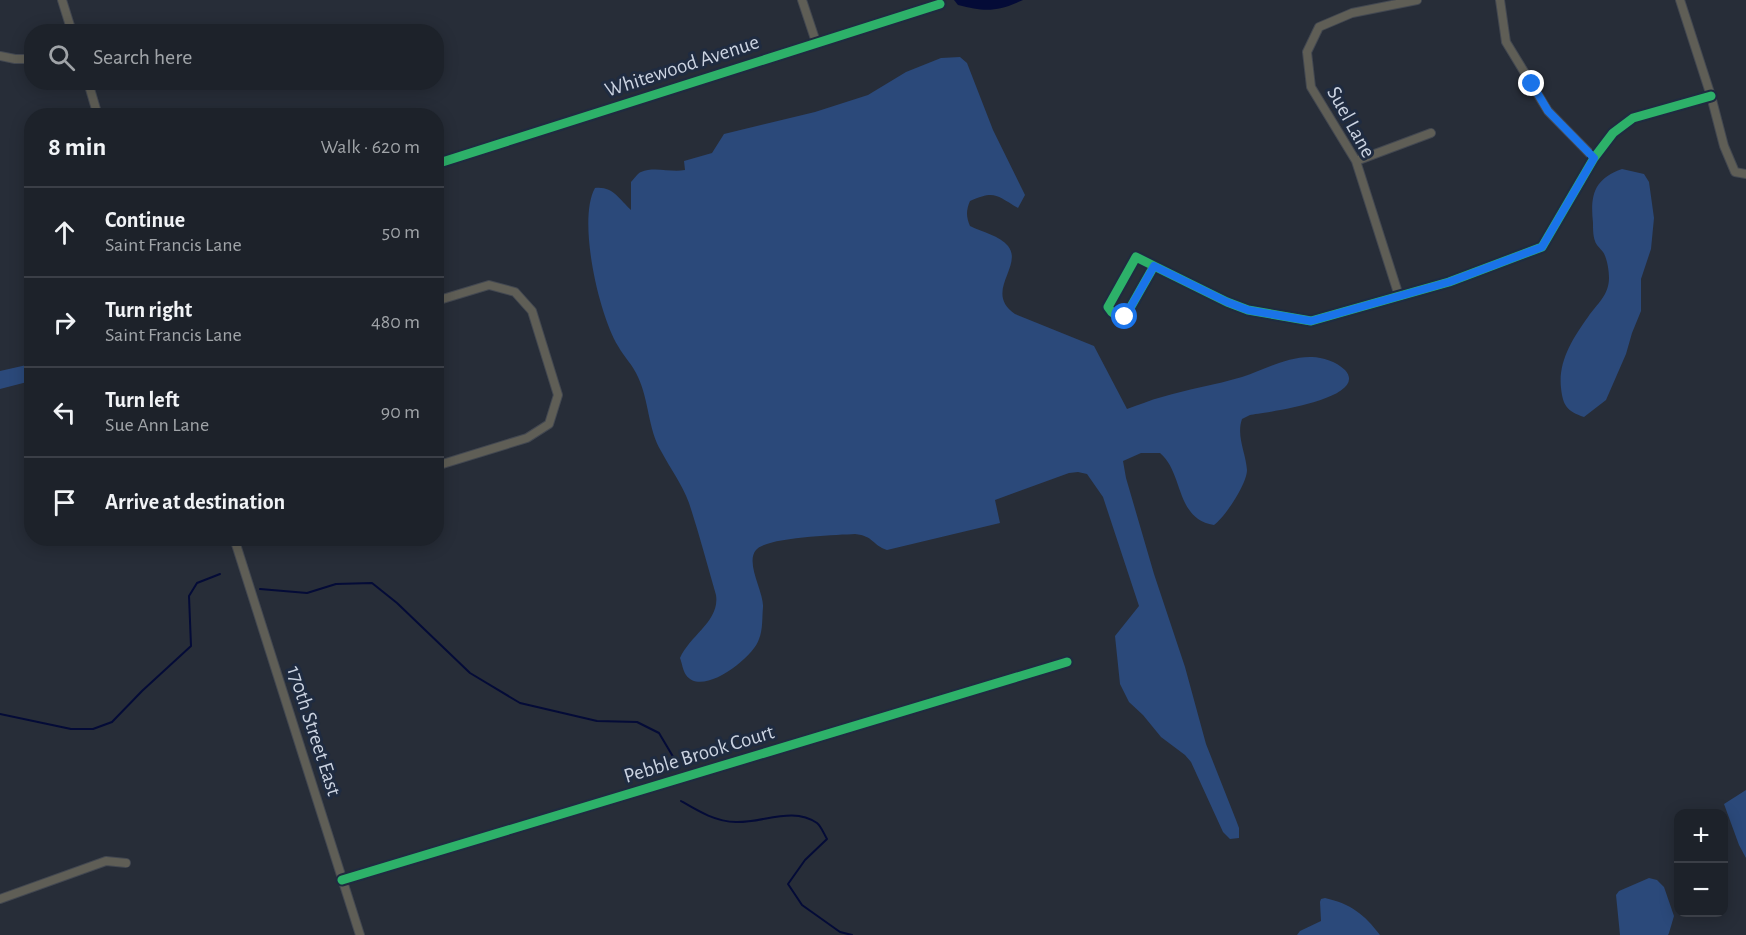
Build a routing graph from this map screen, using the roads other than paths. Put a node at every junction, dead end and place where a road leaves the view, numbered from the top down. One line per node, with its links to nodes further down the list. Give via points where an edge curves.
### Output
1 (62, 0): 7 (street)
2 (802, 0): 8 (street)
3 (1417, 0): 17 (street, Suel Lane, via 1352,13 1319,27 1307,52 1311,87)
4 (1500, 0): 15 (street, via 1506,42 1548,111)
5 (1680, 0): 12 (street)
6 (940, 4): 8 (street, Whitewood Avenue)
7 (70, 24)
8 (816, 42): 16 (street, Whitewood Avenue)
9 (0, 56): 10 (street)
10 (24, 59)
11 (90, 90): 13 (street)
12 (1711, 96): 15 (street, via 1633,118 1613,133); 18 (street, via 1735,172)
13 (96, 108)
14 (1431, 133): 17 (street)
15 (1594, 158): 20 (street, via 1542,247)
16 (444, 161)
17 (1356, 161): 20 (street, Suel Lane)
18 (1746, 174)
19 (1154, 266): 19 (street, via 1125,317 1111,312 1108,307 1136,257); 20 (street, via 1248,310 1311,321)
20 (1399, 296)
21 (444, 299): 22 (street, via 489,285 515,292 532,312 558,395 549,424 527,438)
22 (444, 464)
23 (237, 546): 26 (street, 170th Street East)
24 (1067, 662): 26 (street, Pebble Brook Court)
25 (126, 863): 27 (street, via 106,861)
26 (342, 880): 28 (street, 170th Street East)
27 (0, 898)
28 (360, 935)

